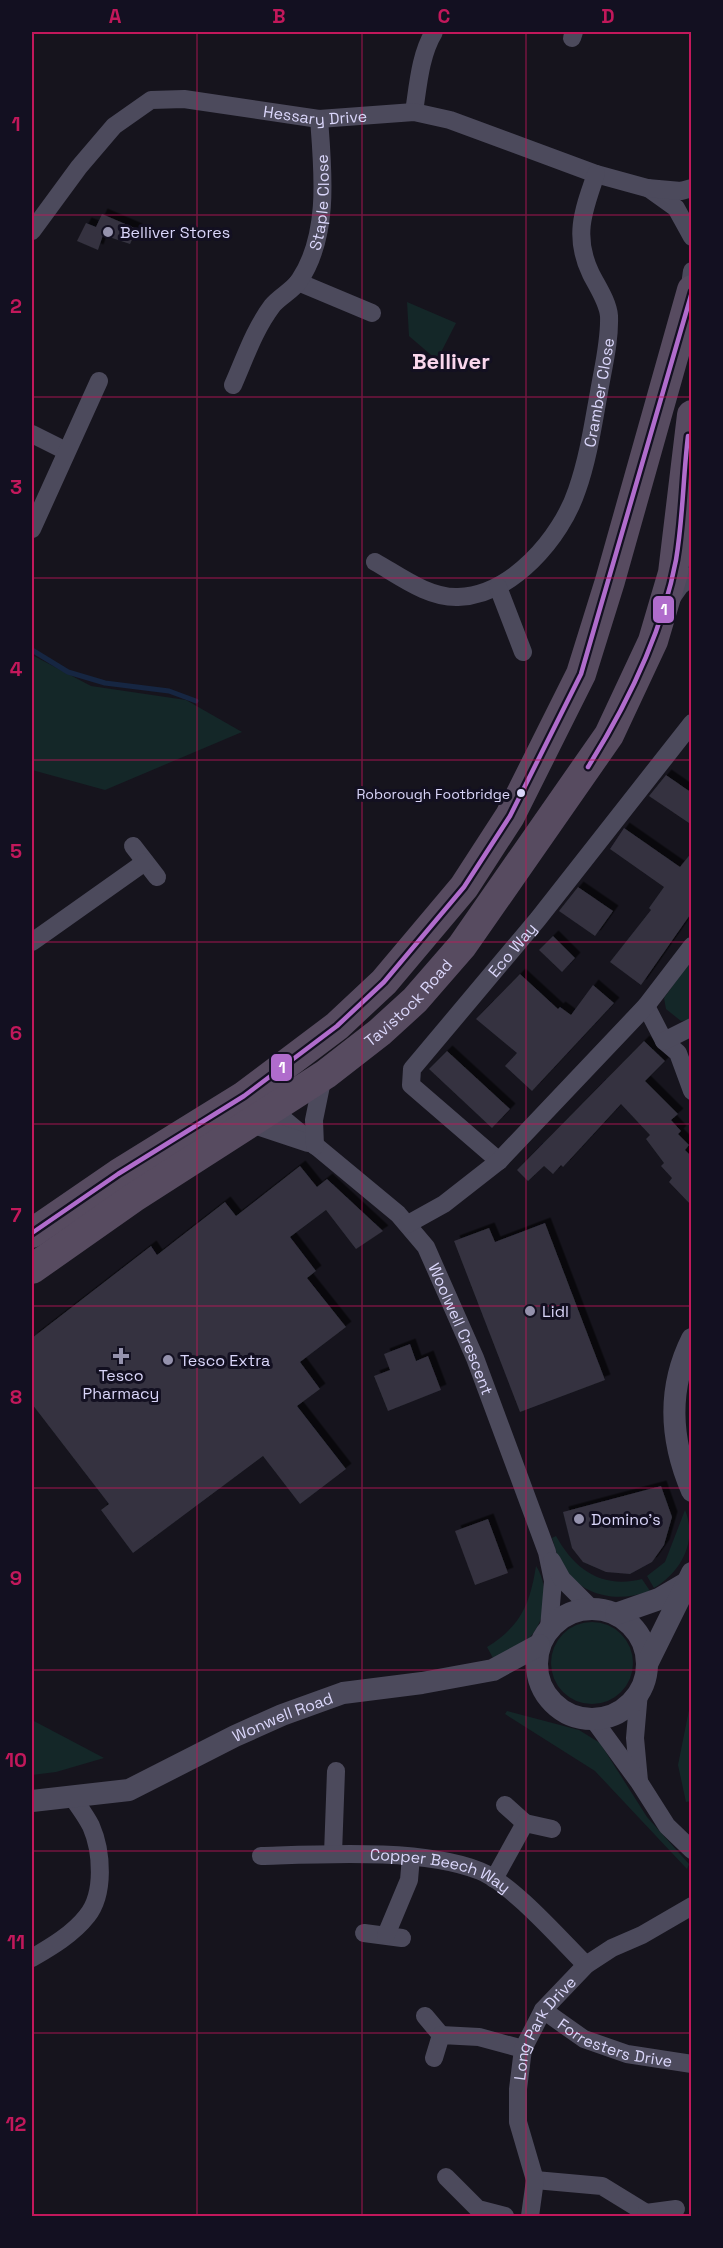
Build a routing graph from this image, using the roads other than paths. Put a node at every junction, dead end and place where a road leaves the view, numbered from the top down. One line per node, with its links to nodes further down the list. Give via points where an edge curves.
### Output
1 (434, 32): 2 (street, via 423,63)
2 (414, 112): 3 (street, Hessary Drive); 4 (street, Hessary Drive, via 456,122)
3 (319, 119): 7 (street, Hessary Drive, via 184,99 151,100 114,126); 10 (street, Staple Close, via 322,208 312,253)
4 (596, 174): 5 (street, Hessary Drive); 22 (street, Cramber Close, via 583,211 580,239 609,314 592,434 568,512 542,549)
5 (647, 188): 6 (street, Hessary Drive); 8 (street, Hessary Drive, via 676,208)
6 (692, 188)
7 (32, 231)
8 (692, 237)
9 (692, 271): 11 (street)
10 (298, 282): 12 (street); 14 (street, Staple Close, via 273,304 258,326)
11 (690, 296): 35 (highway, Tavistock Road, via 581,674 510,816 464,887 384,982 337,1026)
12 (372, 313)
13 (99, 381): 17 (street)
14 (233, 385)
15 (692, 416): 18 (highway, Tavistock Road)
16 (32, 434): 17 (street)
17 (66, 451): 19 (street)
18 (688, 480): 23 (highway, Tavistock Road, via 673,573)
19 (32, 530)
20 (375, 562): 22 (street, Cramber Close, via 430,593 458,597)
21 (692, 576): 23 (street, Tavistock Road, via 680,586)
22 (498, 587): 24 (street)
23 (660, 618): 34 (highway, Tavistock Road, via 609,735 468,938 415,1000)
24 (523, 652)
25 (692, 723): 39 (street, Eco Way, via 538,919 412,1070 411,1085)
26 (132, 846): 27 (street)
27 (145, 862): 28 (street); 29 (street)
28 (157, 877)
29 (32, 942)
30 (692, 946): 31 (street)
31 (646, 1006): 33 (street); 39 (street)
32 (692, 1027): 33 (street)
33 (664, 1041): 36 (street, via 678,1053)
34 (323, 1076): 37 (highway, Tavistock Road); 38 (street, via 314,1120)
35 (270, 1077): 37 (street); 41 (highway, Tavistock Road)
36 (692, 1090)
37 (262, 1116): 38 (street); 38 (street, Woolwell Crescent); 42 (highway, Tavistock Road, via 133,1198)
38 (315, 1146): 40 (street, Woolwell Crescent)
39 (499, 1161): 40 (street, via 444,1204)
40 (408, 1224): 45 (street, Woolwell Crescent, via 426,1247 453,1304)
41 (32, 1233)
42 (32, 1269)
43 (692, 1339): 44 (street, via 679,1369 673,1406 679,1457)
44 (692, 1491)
45 (547, 1552): 47 (street, Woolwell Crescent, via 562,1579); 49 (street, Woolwell Crescent, via 553,1581)
46 (690, 1577): 48 (street, via 659,1599); 50 (street)
47 (591, 1608): 48 (street); 49 (street, via 565,1615)
48 (616, 1614): 50 (street, via 638,1635)
49 (544, 1636): 52 (street, via 536,1669 544,1692 561,1710); 55 (street, Wonwell Road, via 493,1670 343,1693 235,1736 129,1790)
50 (647, 1664): 51 (street)
51 (639, 1692): 52 (street, via 619,1712); 54 (street, via 635,1738)
52 (593, 1719): 54 (street)
53 (336, 1771): 61 (street)
54 (639, 1782): 60 (street, via 667,1826)
55 (73, 1798): 56 (street, Wonwell Road); 67 (street, via 91,1826 99,1856 99,1887 88,1916 56,1944)
56 (32, 1801)
57 (506, 1805): 58 (street)
58 (525, 1823): 59 (street); 64 (street)
59 (552, 1829)
60 (692, 1850)
61 (333, 1854): 62 (street, Copper Beech Way); 63 (street, Copper Beech Way)
62 (261, 1856)
63 (411, 1857): 64 (street, Copper Beech Way, via 480,1871); 66 (street, via 394,1937)
64 (494, 1879): 68 (street, Copper Beech Way)
65 (692, 1906): 68 (street, Long Park Drive)
66 (364, 1933)
67 (32, 1958)
68 (586, 1965): 69 (street, Long Park Drive)
69 (543, 2010): 72 (street, Long Park Drive); 74 (street, Forresters Drive, via 584,2040 627,2054)
70 (425, 2016): 71 (street)
71 (441, 2035): 72 (street, via 479,2037); 73 (street)
72 (523, 2049): 76 (street, Long Park Drive, via 518,2122)
73 (434, 2058)
74 (692, 2064)
75 (446, 2177): 79 (street, via 478,2209)
76 (535, 2180): 78 (street, via 602,2186); 80 (street, Long Park Drive)
77 (676, 2209): 78 (street)
78 (646, 2215)
79 (505, 2217)
80 (530, 2217)

